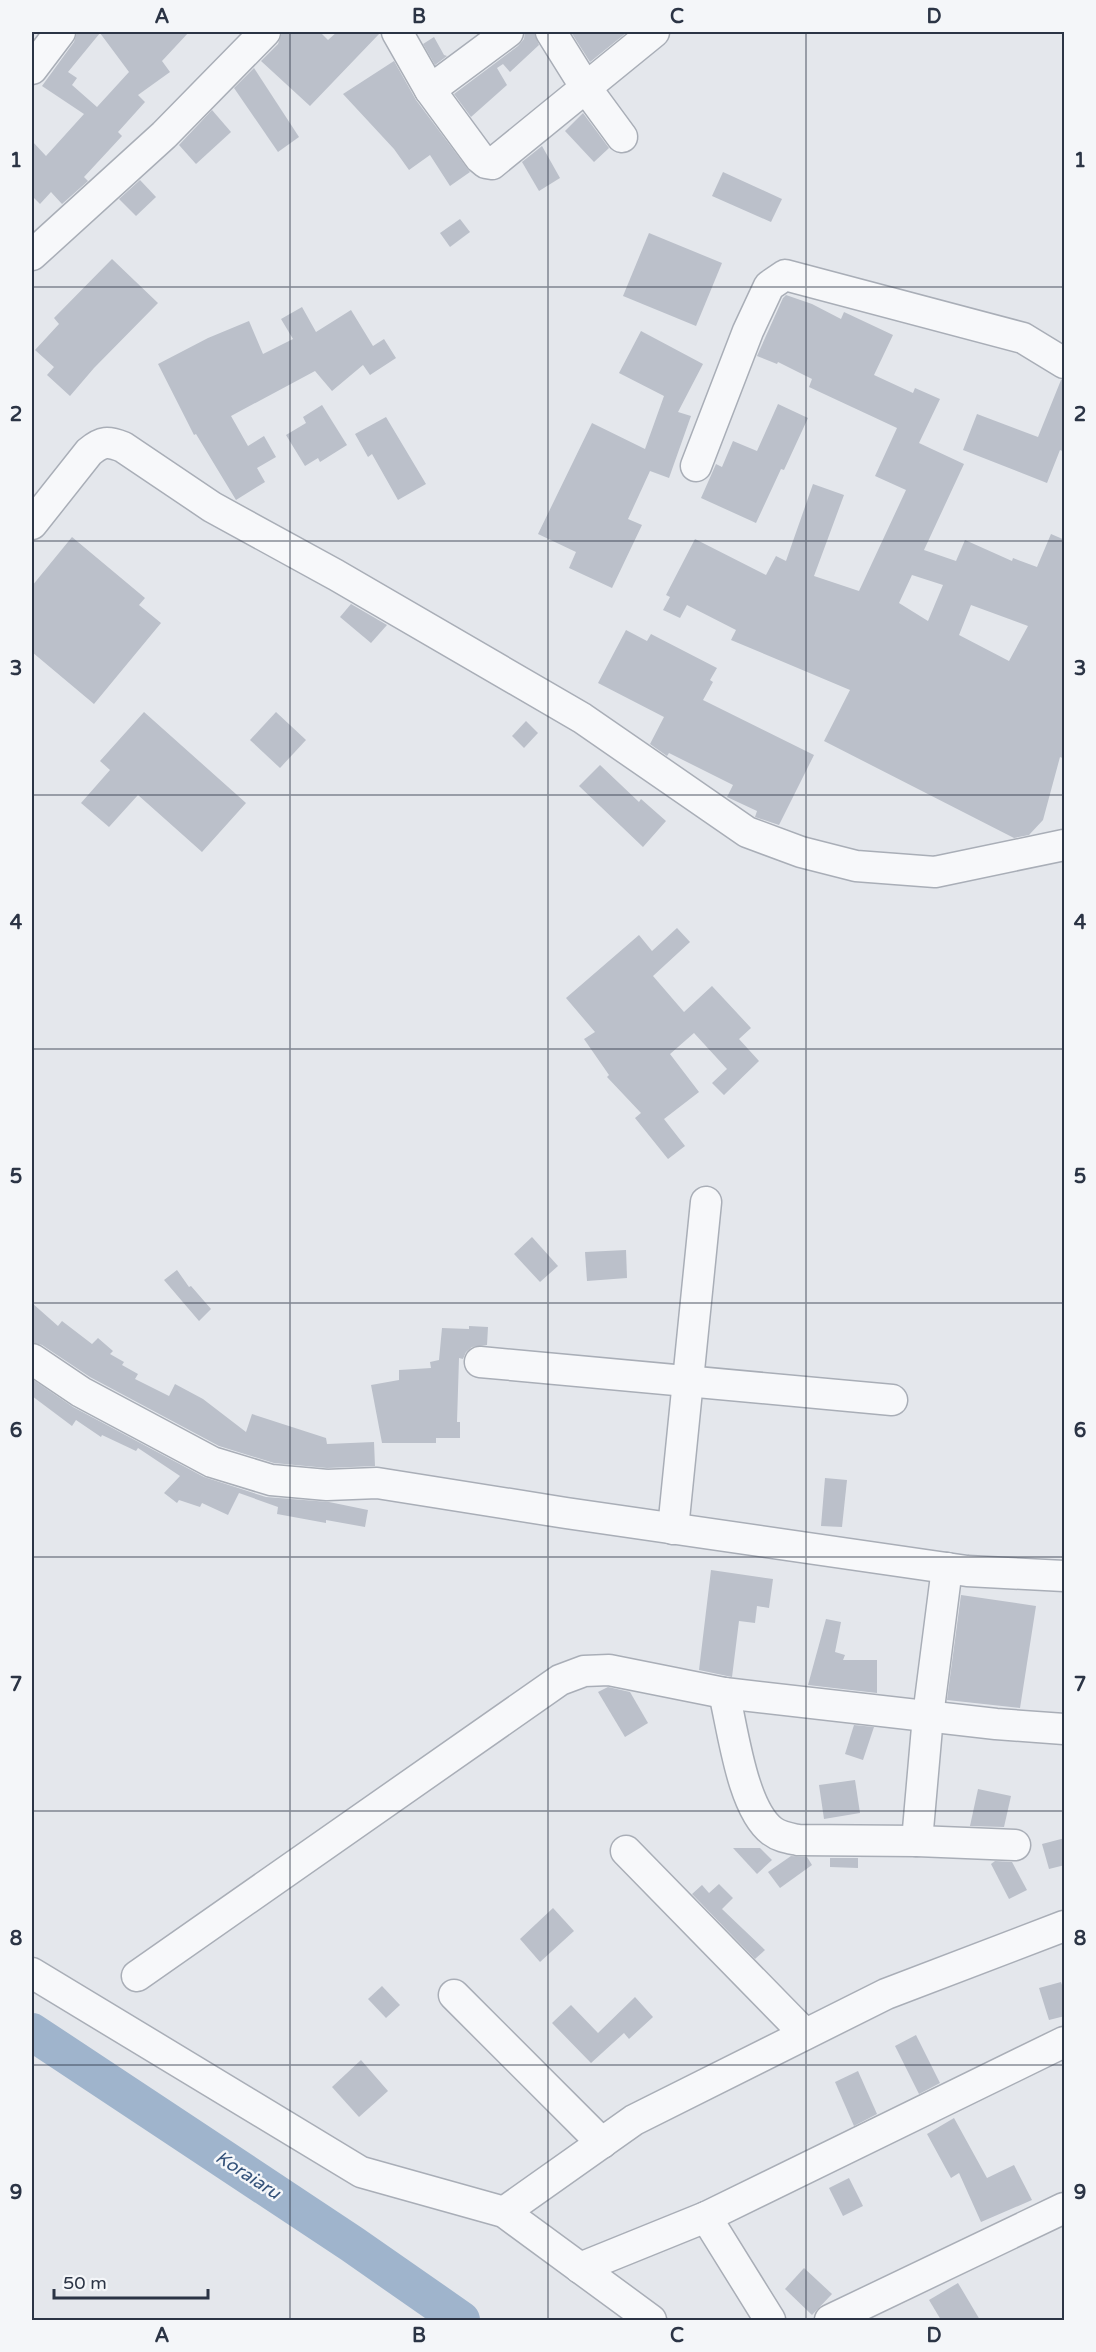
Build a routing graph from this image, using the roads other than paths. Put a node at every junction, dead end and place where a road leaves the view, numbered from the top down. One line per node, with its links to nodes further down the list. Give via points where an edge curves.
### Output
1 (60, 32): 7 (street)
2 (397, 32): 9 (street)
3 (508, 32): 9 (street)
4 (551, 32): 8 (street)
5 (654, 32): 8 (street)
6 (256, 35): 11 (street, via 165,135)
7 (32, 69)
8 (586, 88): 9 (street, via 492,164 480,158); 10 (street)
9 (430, 90)
10 (622, 137)
11 (32, 255)
12 (1065, 363): 13 (street, via 1023,338 785,275 769,286 748,331)
13 (696, 466)
14 (32, 524): 15 (street, via 89,452 100,442 108,442 123,447 212,507 582,718 747,832 801,852 856,866 935,872)
15 (1065, 845)
16 (706, 1202): 19 (street)
17 (32, 1359): 21 (street, via 81,1392 212,1461 271,1480 327,1485 377,1483)
18 (480, 1362): 19 (street)
19 (688, 1381): 20 (street); 21 (street)
20 (892, 1400)
21 (673, 1529): 22 (street)
22 (947, 1568): 23 (street); 25 (street)
23 (1065, 1576)
24 (724, 1693): 25 (street); 27 (street, via 751,1803 771,1830 798,1840); 32 (street, via 609,1670 584,1671 560,1680)
25 (928, 1716): 26 (street); 27 (street)
26 (1065, 1730)
27 (917, 1840): 28 (street)
28 (1015, 1845)
29 (626, 1851): 34 (street)
30 (1065, 1926): 34 (street, via 886,1994)
31 (32, 1973): 38 (street, via 361,2172)
32 (137, 1976)
33 (454, 1995): 36 (street)
34 (805, 2034): 36 (street, via 634,2120)
35 (1065, 2042): 39 (street)
36 (602, 2143): 38 (street)
37 (1065, 2208): 43 (street)
38 (504, 2212): 40 (street)
39 (706, 2217): 40 (street); 42 (street)
40 (580, 2268): 41 (street)
41 (651, 2320)
42 (770, 2320)
43 (830, 2320)

